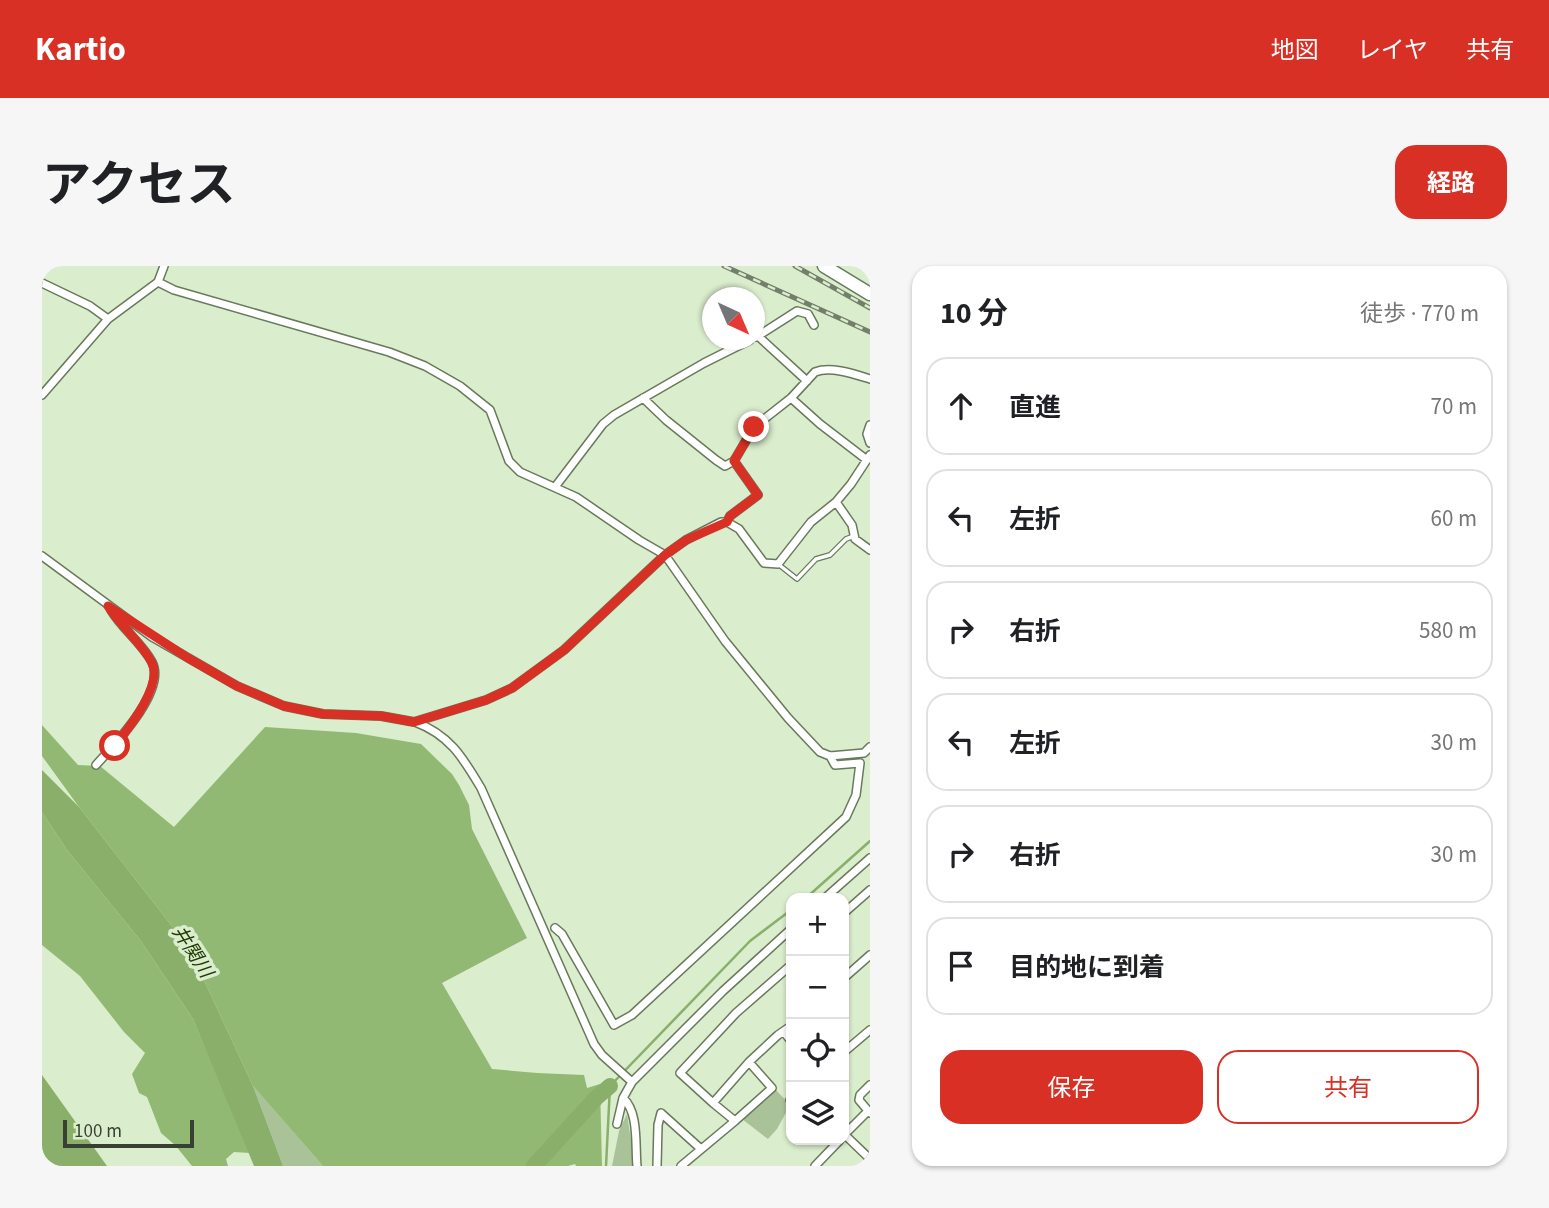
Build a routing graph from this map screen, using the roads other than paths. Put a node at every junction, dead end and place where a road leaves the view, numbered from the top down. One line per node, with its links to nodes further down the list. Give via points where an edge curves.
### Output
1 (164, 266): 3 (street)
2 (829, 267): 5 (main road)
3 (158, 282): 6 (street); 20 (street, via 389,352 441,374 491,410 514,468)
4 (42, 284): 6 (street)
5 (870, 294)
6 (108, 319): 13 (street)
7 (814, 326): 8 (street, via 808,314 797,311)
8 (765, 331)
9 (765, 347): 12 (street)
10 (732, 350): 14 (street)
11 (870, 379): 12 (street, via 846,371 820,370)
12 (807, 381): 15 (street)
13 (42, 394)
14 (643, 398): 19 (street, via 724,466); 20 (street, via 603,424)
15 (791, 398): 18 (street); 19 (street, via 754,427)
16 (870, 425): 17 (street)
17 (870, 443)
18 (869, 458): 21 (street)
19 (734, 461): 22 (street, via 758,495)
20 (555, 487): 25 (street)
21 (836, 502): 23 (street); 27 (street, via 811,522)
22 (727, 522): 25 (street); 27 (street, via 739,529 764,563)
23 (854, 536): 24 (street); 27 (lane, via 830,555 816,559 797,579)
24 (870, 550)
25 (665, 555): 29 (street, via 564,650 512,688); 31 (street, via 757,681 820,752)
26 (42, 556): 28 (street)
27 (778, 564)
28 (108, 606): 29 (street, via 237,686 284,706); 32 (street, via 152,661 154,682 129,728)
29 (414, 722): 47 (street, via 438,732 463,758 481,788 594,1044)
30 (870, 747): 31 (street, via 864,752)
31 (830, 756): 37 (street, via 835,765 860,763 856,795 846,817 632,1015 614,1025)
32 (96, 765)
33 (870, 858): 35 (street)
34 (870, 890): 36 (street)
35 (831, 893)
36 (849, 909)
37 (555, 928)
38 (786, 934): 47 (street)
39 (870, 955): 41 (street)
40 (786, 969): 50 (street, via 736,1013 680,1073)
41 (849, 974)
42 (870, 1030): 45 (street)
43 (784, 1032): 44 (street); 46 (street)
44 (786, 1035)
45 (849, 1048)
46 (748, 1062): 50 (street); 52 (street, via 772,1088)
47 (631, 1081): 49 (street)
48 (870, 1085): 51 (street, via 859,1100)
49 (623, 1098): 53 (street); 59 (street, via 630,1105)
50 (713, 1103): 52 (street)
51 (869, 1112): 54 (street)
52 (735, 1121): 57 (street)
53 (617, 1124)
54 (849, 1130)
55 (849, 1140): 58 (street)
56 (835, 1145): 62 (street)
57 (701, 1149): 60 (street, via 661,1113); 61 (street)
58 (870, 1160)
59 (637, 1166)
60 (657, 1166)
61 (681, 1166)
62 (815, 1166)

